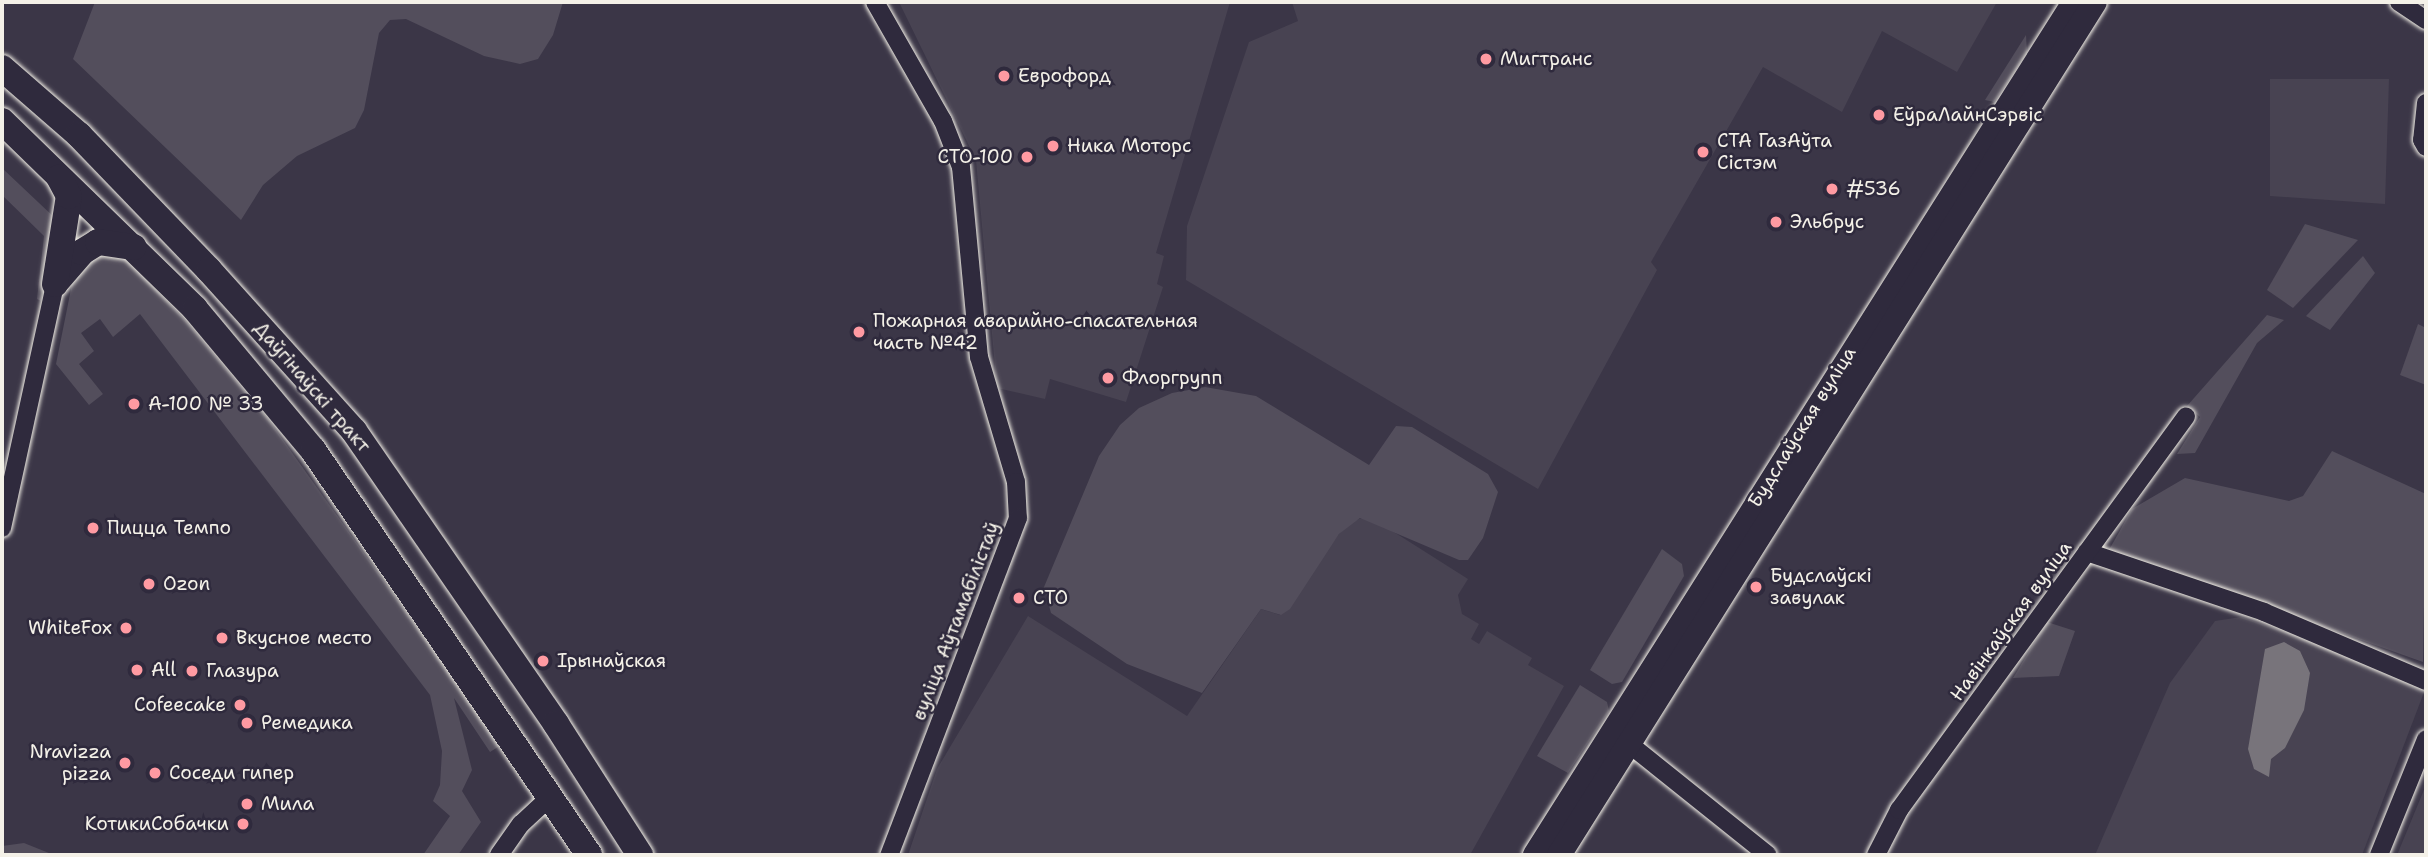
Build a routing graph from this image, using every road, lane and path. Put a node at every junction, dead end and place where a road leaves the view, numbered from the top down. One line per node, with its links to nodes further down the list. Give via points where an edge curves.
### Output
1 (875, 2): 24 (street, вуліца Аўтамабілістаў, via 943,121 961,167 979,357 1016,482 1018,518)
2 (2074, 2): 25 (main road, Будслаўская вуліца)
3 (2095, 2): 18 (main road, Будслаўская вуліца)
4 (2399, 2): 5 (street)
5 (2426, 20)
6 (2, 68): 19 (main road, Даўгінаўскі тракт, via 79,135 354,430)
7 (2426, 103): 9 (street, via 2422,140)
8 (2, 121): 10 (main road, Даўгінаўскі тракт)
9 (2426, 147)
10 (53, 169): 11 (main road, Даўгінаўскі тракт); 12 (main road, via 69,197)
11 (134, 247): 12 (main road, via 98,242 82,252); 20 (main road, Даўгінаўскі тракт, via 195,309 313,450)
12 (55, 284): 14 (street)
13 (2186, 416): 15 (street, Навінкаўская вуліца)
14 (2, 528)
15 (2087, 552): 16 (street, via 2264,612); 28 (street, Навінкаўская вуліца, via 1899,810)
16 (2426, 681)
17 (2426, 739): 29 (street)
18 (1628, 743): 26 (main road, Будслаўская вуліца); 27 (street)
19 (585, 771): 20 (main road); 23 (main road, Даўгінаўскі тракт)
20 (550, 797): 21 (street, via 520,824); 22 (main road, Даўгінаўскі тракт)
21 (499, 855)
22 (589, 855)
23 (640, 855)
24 (889, 855)
25 (1535, 855)
26 (1559, 855)
27 (1768, 855)
28 (1876, 855)
29 (2379, 855)

